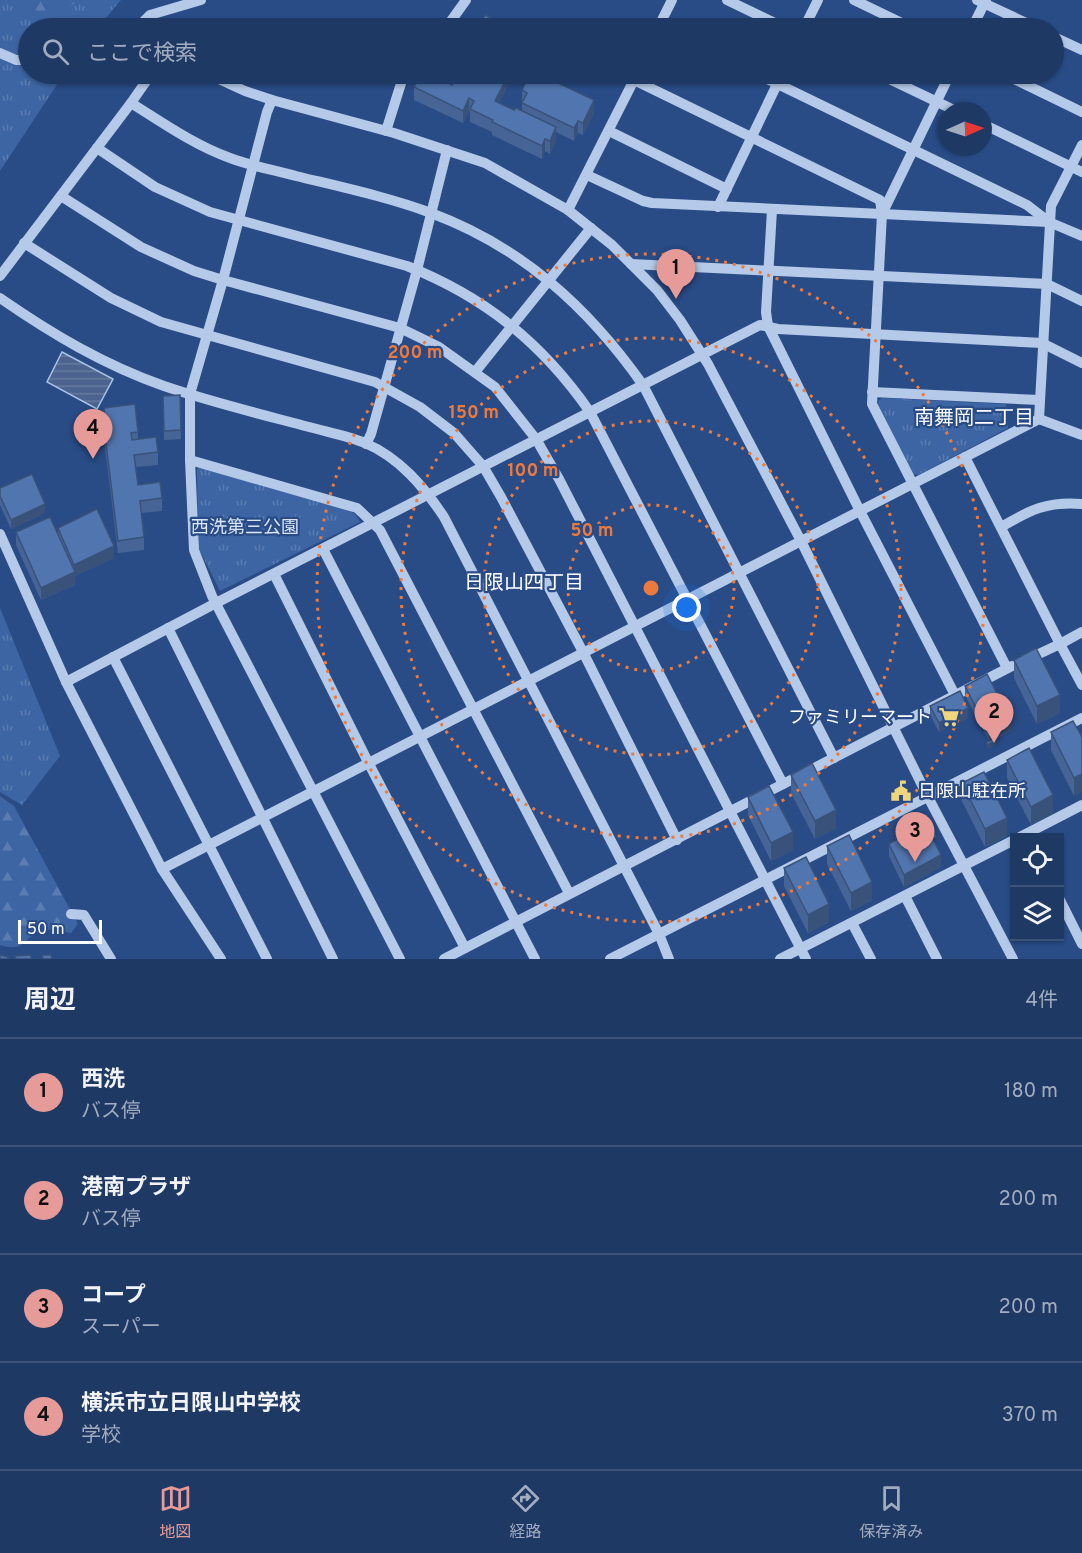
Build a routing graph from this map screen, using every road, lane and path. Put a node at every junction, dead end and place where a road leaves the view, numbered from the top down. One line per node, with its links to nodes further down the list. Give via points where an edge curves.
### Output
1 (201, 0): 8 (street)
2 (466, 0): 9 (street)
3 (672, 0): 10 (street)
4 (727, 0): 11 (street)
5 (818, 0): 12 (street)
6 (855, 0): 13 (street)
7 (982, 1): 14 (street); 15 (street)
8 (147, 18)
9 (453, 18)
10 (664, 18)
11 (764, 18)
12 (809, 18)
13 (892, 18)
14 (976, 18)
15 (1016, 18)
16 (1064, 42): 17 (street)
17 (1082, 50)
18 (0, 53): 19 (street)
19 (18, 60)
20 (143, 84): 32 (street)
21 (230, 84): 30 (street)
22 (401, 84): 35 (street)
23 (632, 84): 36 (street)
24 (649, 84): 37 (street)
25 (777, 84): 37 (street)
26 (791, 84): 41 (street)
27 (900, 84): 31 (street)
28 (945, 84): 31 (street)
29 (1025, 84): 33 (street)
30 (272, 100): 35 (street); 42 (street)
31 (937, 102): 41 (street)
32 (131, 103): 39 (street); 42 (street, via 188,138)
33 (1082, 112)
34 (992, 128): 43 (street)
35 (386, 131): 40 (street)
36 (609, 131): 45 (street); 46 (street)
37 (751, 138): 46 (street); 52 (street, via 880,200)
38 (1082, 145): 43 (street)
39 (97, 148): 47 (street); 53 (street, via 155,187)
40 (447, 150): 49 (street, via 485,163); 51 (street)
41 (913, 150): 52 (street); 54 (street, via 1027,205)
42 (252, 165): 51 (street); 53 (street)
43 (1071, 167): 44 (street); 54 (street, via 1051,206)
44 (1082, 172)
45 (587, 175): 48 (street, via 644,201); 49 (street)
46 (727, 189): 48 (street)
47 (61, 196): 57 (street); 63 (street, via 141,247)
48 (718, 207): 50 (street)
49 (568, 210): 55 (street)
50 (772, 210): 52 (street); 60 (street)
51 (431, 213): 59 (street); 64 (street, via 476,233)
52 (882, 214): 54 (street); 62 (street)
53 (238, 221): 59 (street); 63 (street)
54 (1049, 222): 56 (street); 65 (street)
55 (591, 228): 58 (street); 64 (street)
56 (1082, 236)
57 (24, 243): 61 (street); 72 (street, via 111,298 161,322)
58 (631, 264): 60 (street); 74 (street, via 657,290)
59 (417, 270): 68 (street, via 483,305); 70 (street)
60 (768, 270): 62 (street); 69 (street)
61 (0, 276)
62 (879, 276): 65 (street); 71 (street)
63 (223, 280): 70 (street); 72 (street)
64 (549, 280): 68 (street); 78 (street, via 618,349)
65 (1047, 284): 67 (street); 73 (street)
66 (0, 298): 80 (street, via 86,353 126,372)
67 (1082, 301)
68 (512, 326): 76 (street); 82 (street, via 543,352)
69 (768, 326): 71 (street); 74 (street, via 760,325); 93 (street)
70 (400, 328): 76 (street, via 439,347); 77 (street)
71 (876, 333): 73 (street); 79 (street)
72 (207, 336): 77 (street); 80 (street)
73 (1042, 344): 75 (street); 81 (street)
74 (702, 354): 78 (street); 97 (street)
75 (1082, 363)
76 (475, 372): 85 (street, via 495,387)
77 (383, 385): 86 (street); 89 (street, via 454,433)
78 (643, 385): 82 (street); 99 (street)
79 (872, 393): 81 (street); 90 (street, via 872,404)
80 (190, 394): 86 (street); 88 (street)
81 (1039, 400): 83 (street)
82 (590, 412): 85 (street); 101 (street)
83 (1039, 419): 84 (street); 87 (street)
84 (1082, 435)
85 (536, 439): 89 (street); 103 (street)
86 (366, 444): 91 (street, via 408,472)
87 (965, 457): 90 (street); 95 (street)
88 (190, 460): 94 (street, via 357,508); 102 (street, via 194,550)
89 (483, 466): 91 (street); 107 (street)
90 (912, 485): 93 (street); 109 (street)
91 (429, 494): 94 (street); 110 (street)
92 (1082, 504): 95 (street, via 1049,504 1029,510)
93 (860, 510): 97 (street); 113 (street)
94 (374, 523): 98 (street); 114 (street)
95 (1001, 527): 106 (street)
96 (0, 534): 111 (street)
97 (801, 541): 99 (street); 116 (street)
98 (323, 549): 100 (street); 117 (street)
99 (740, 573): 101 (street); 118 (street)
100 (274, 574): 102 (street); 119 (street)
101 (687, 599): 103 (street); 120 (street)
102 (216, 603): 104 (street); 121 (street)
103 (634, 627): 107 (street); 124 (street)
104 (168, 628): 108 (street); 125 (street)
105 (1082, 632): 106 (street)
106 (1060, 644): 109 (street); 112 (street)
107 (583, 652): 110 (street); 127 (street)
108 (113, 657): 111 (street); 129 (street)
109 (1007, 668): 113 (street)
110 (527, 681): 114 (street); 131 (street)
111 (66, 682): 132 (street)
112 (1082, 685)
113 (955, 695): 116 (street)
114 (474, 708): 117 (street); 134 (street)
115 (1082, 718): 122 (street)
116 (894, 728): 118 (street); 122 (street)
117 (420, 736): 119 (street); 138 (street)
118 (834, 758): 120 (street)
119 (368, 762): 121 (street); 142 (street)
120 (783, 784): 124 (street)
121 (314, 790): 125 (street); 148 (street)
122 (928, 797): 130 (street); 133 (street)
123 (1080, 810): 126 (street)
124 (730, 812): 127 (street); 133 (street)
125 (260, 817): 129 (street); 147 (street)
126 (1030, 833)
127 (677, 840): 131 (street)
128 (1010, 842): 130 (street)
129 (208, 845): 132 (street); 146 (street)
130 (964, 866): 135 (street); 156 (street)
131 (624, 867): 134 (street); 140 (street)
132 (162, 868): 145 (street)
133 (765, 880): 140 (street); 143 (street)
134 (569, 894): 138 (street)
135 (905, 896): 139 (street); 155 (street)
136 (1064, 910): 141 (street)
137 (71, 914): 144 (street, via 84,915)
138 (516, 921): 142 (street); 150 (street)
139 (852, 923): 143 (street); 154 (street)
140 (659, 934): 151 (street); 152 (street)
141 (1082, 944)
142 (465, 948): 149 (street)
143 (803, 954): 153 (street)
144 (111, 959)
145 (221, 959)
146 (267, 959)
147 (333, 959)
148 (400, 959)
149 (444, 959)
150 (535, 959)
151 (610, 959)
152 (669, 959)
153 (780, 959)
154 (871, 959)
155 (937, 959)
156 (1013, 959)

